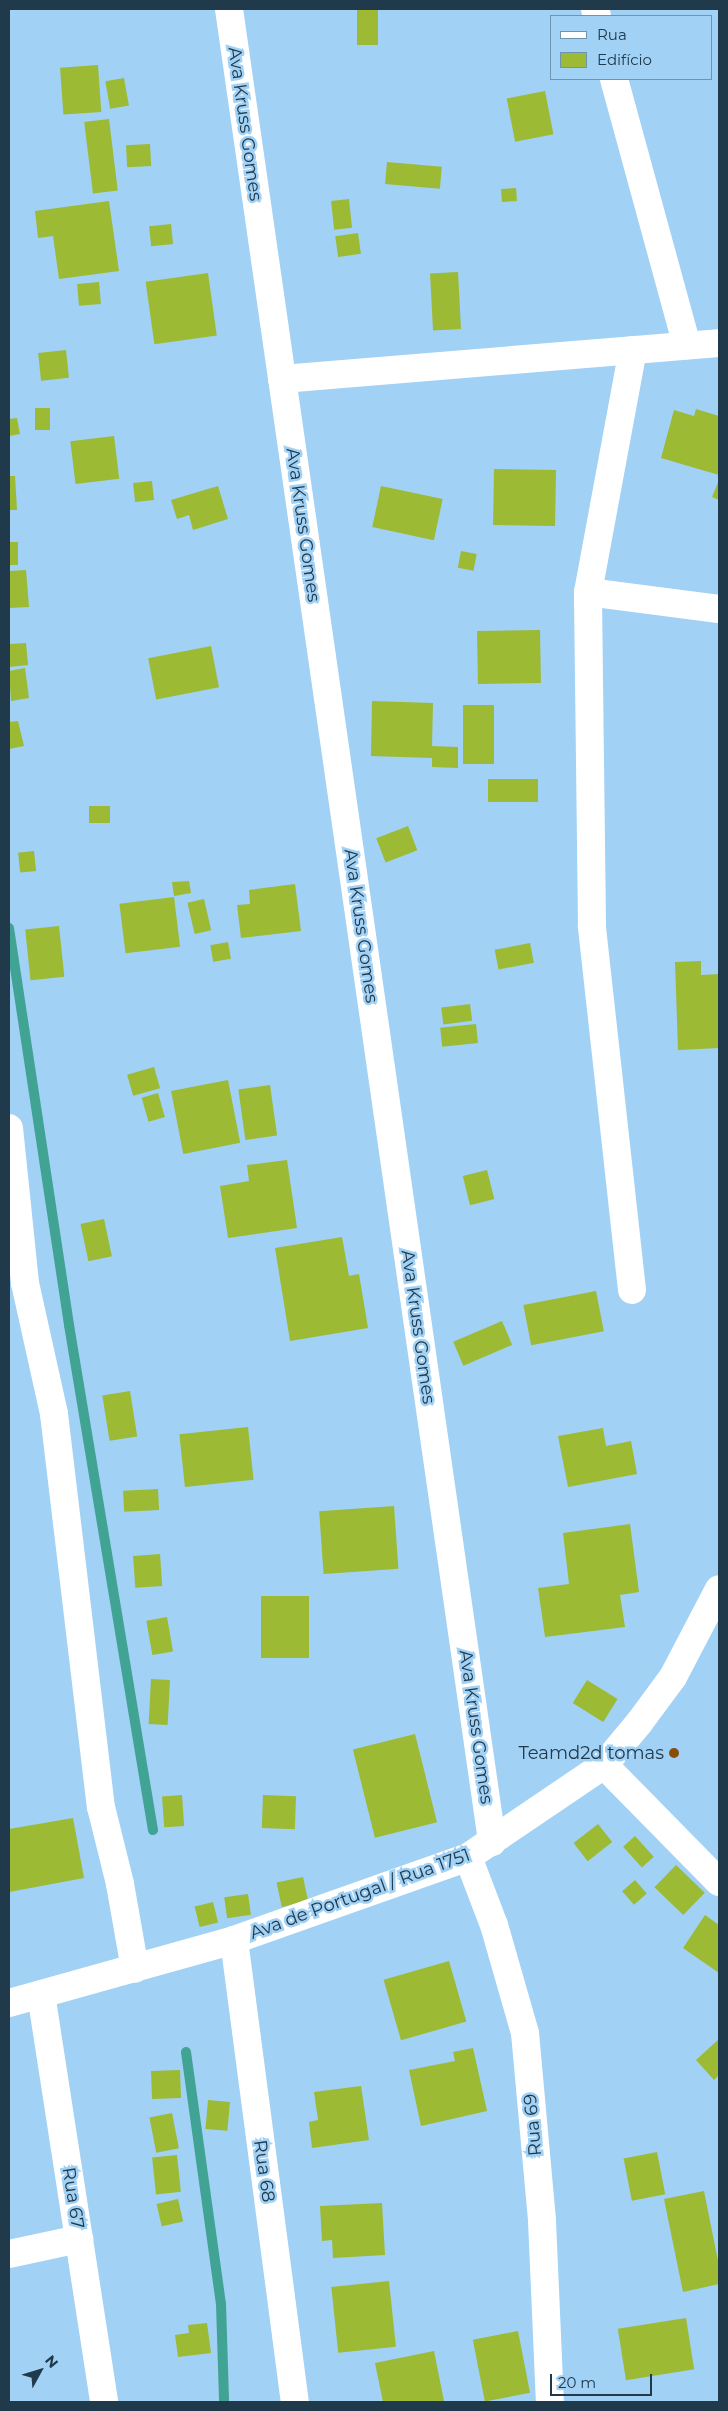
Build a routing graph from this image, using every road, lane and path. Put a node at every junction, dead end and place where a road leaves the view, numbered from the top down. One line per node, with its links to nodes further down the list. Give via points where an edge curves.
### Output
1 (229, 9): 6 (street, Ava Kruss Gomes)
2 (614, 80): 4 (street)
3 (719, 343): 4 (street)
4 (687, 345): 5 (street)
5 (633, 350): 6 (street); 7 (street)
6 (282, 379): 14 (street, Ava Kruss Gomes)
7 (588, 592): 8 (street); 11 (street, via 592,925)
8 (719, 609)
9 (9, 1128): 10 (street)
10 (17, 1284): 18 (street, via 54,1414 101,1807 120,1884)
11 (632, 1290)
12 (719, 1589): 13 (street, Ava de Portugal / Rua 1751, via 673,1677)
13 (604, 1765): 14 (street, Ava de Portugal / Rua 1751); 16 (street)
14 (492, 1842): 15 (street, Ava de Portugal / Rua 1751)
15 (468, 1858): 17 (street, Ava de Portugal / Rua 1751); 25 (street, Rua 69, via 494,1925 525,2033 542,2220)
16 (719, 1882)
17 (234, 1940): 18 (street, Ava de Portugal / Rua 1751); 24 (street, Rua 68)
18 (135, 1969): 19 (street, Ava de Portugal / Rua 1751)
19 (41, 1994): 20 (street, Ava de Portugal / Rua 1751); 21 (street, Rua 67)
20 (9, 2003)
21 (79, 2239): 22 (street); 23 (street, Rua 67)
22 (9, 2254)
23 (104, 2402)
24 (295, 2402)
25 (550, 2402)

